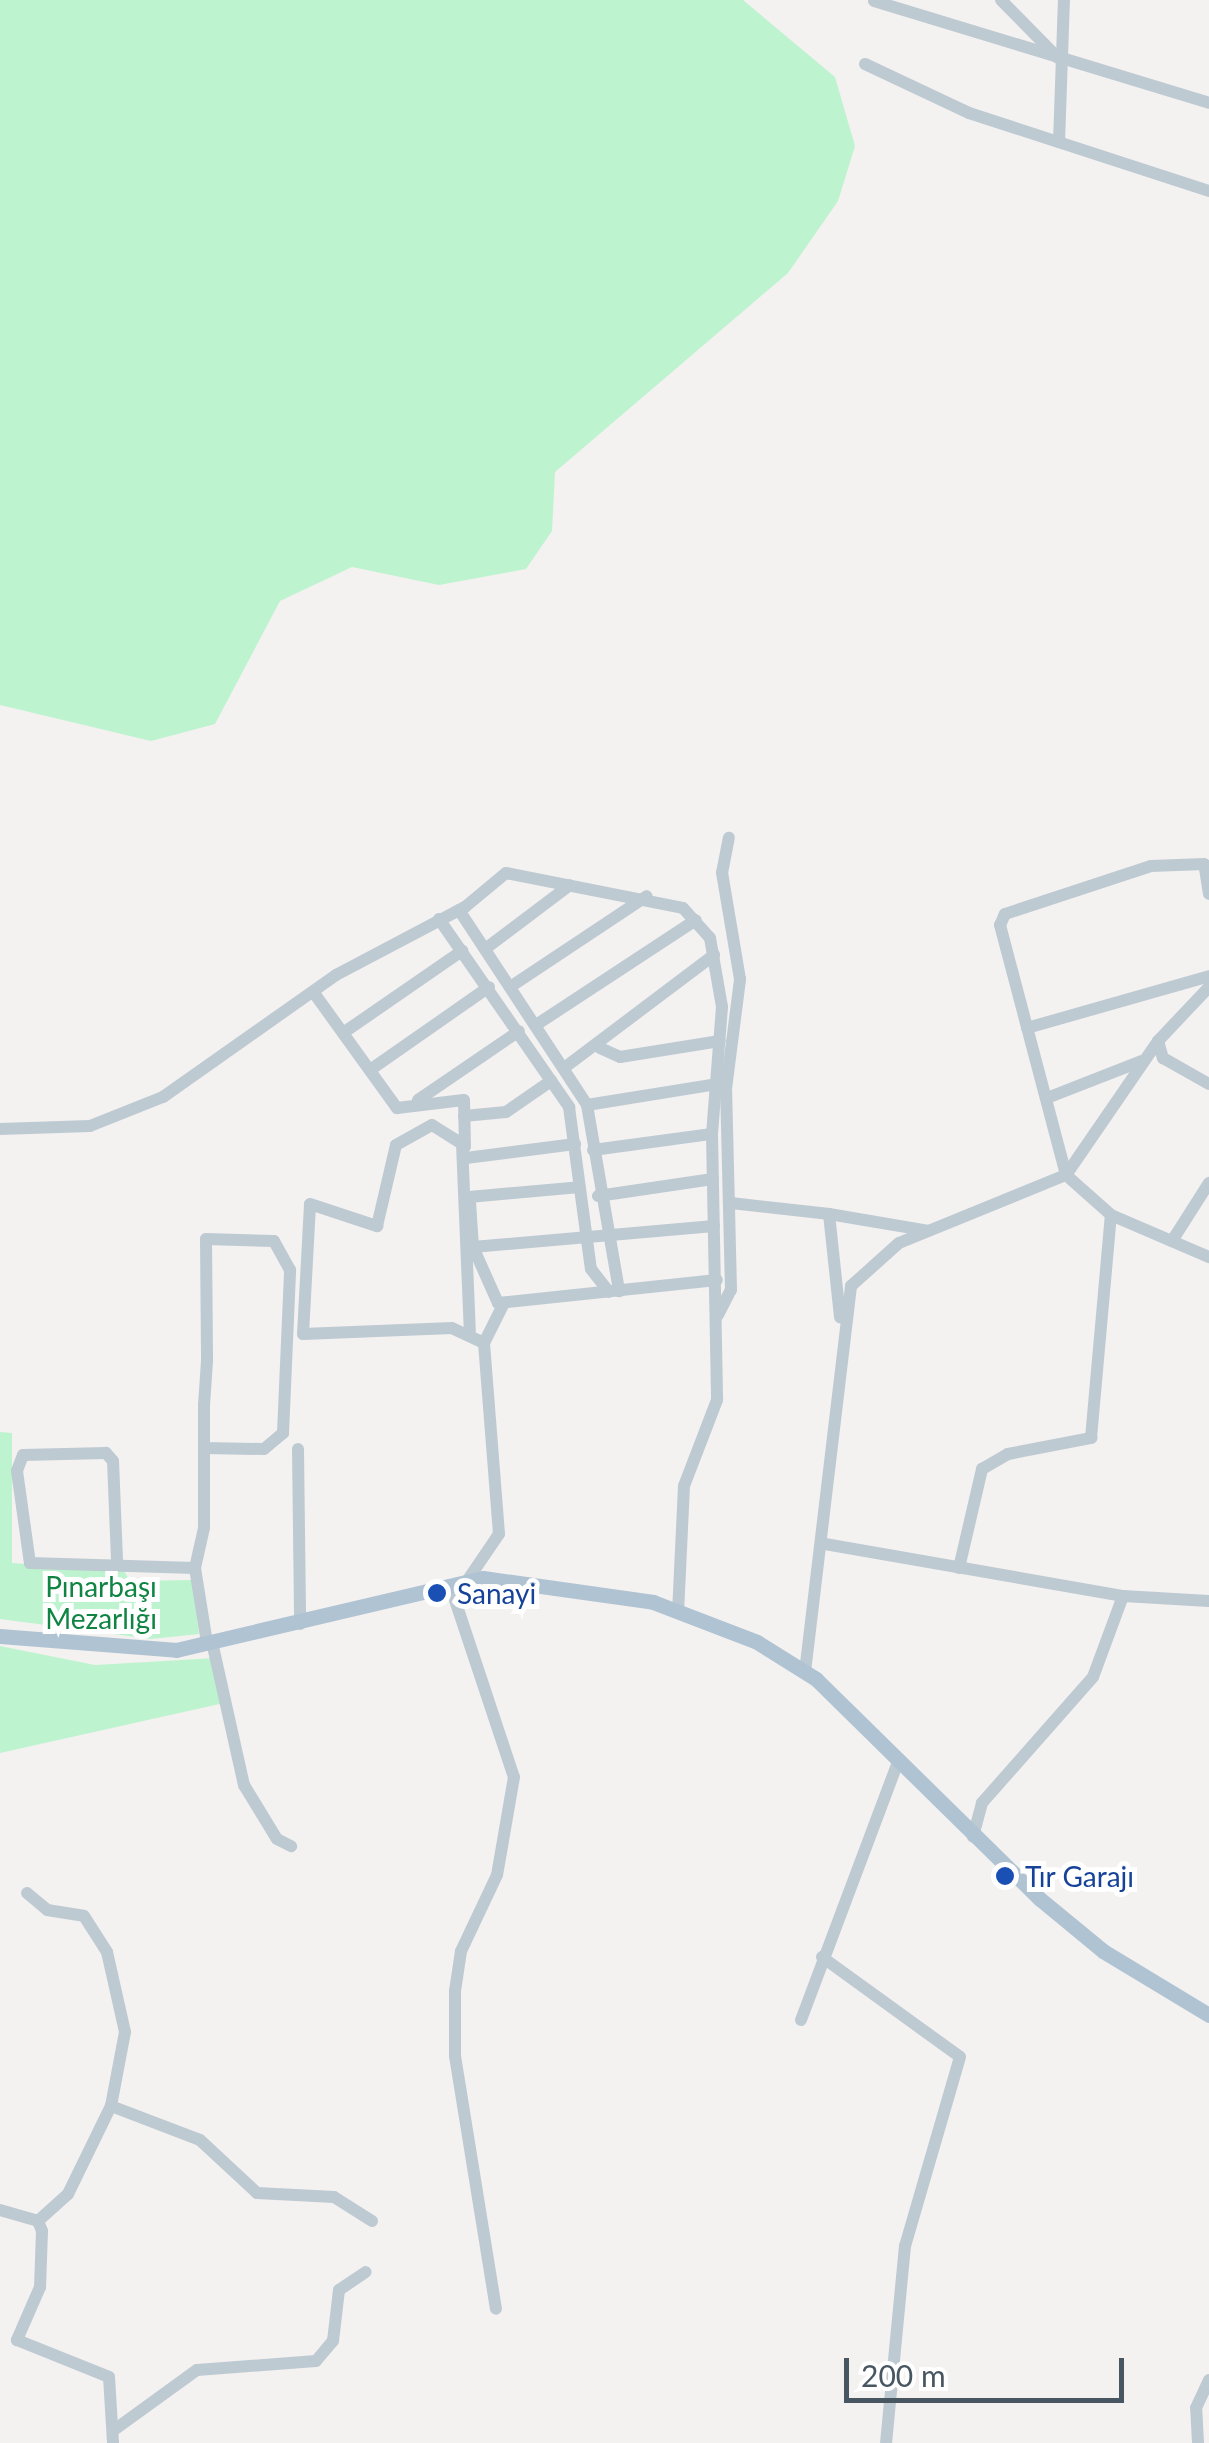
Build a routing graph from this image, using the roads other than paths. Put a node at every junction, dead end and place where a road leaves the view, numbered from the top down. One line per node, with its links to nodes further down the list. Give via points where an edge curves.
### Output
1 (1001, 0): 5 (street)
2 (1064, 0): 5 (street)
3 (874, 1): 5 (street)
4 (865, 64): 7 (street, via 913,92)
5 (1063, 64): 6 (street); 7 (street)
6 (1209, 102)
7 (1059, 142): 8 (street)
8 (1209, 191)
9 (729, 838): 52 (street, via 722,873 740,978 726,1090)
10 (570, 884): 12 (street); 13 (street, via 506,872); 16 (street)
11 (1209, 894): 25 (street, via 1204,864 1184,861 1005,914 1000,938)
12 (647, 896): 15 (street); 22 (street)
13 (459, 910): 14 (street); 16 (street)
14 (439, 919): 17 (street); 23 (street)
15 (696, 920): 18 (street); 24 (street)
16 (485, 949): 22 (street)
17 (462, 951): 21 (street); 27 (street)
18 (714, 955): 28 (street); 30 (street)
19 (1209, 976): 25 (street)
20 (1209, 986): 29 (street)
21 (489, 987): 26 (street); 33 (street)
22 (510, 987): 24 (street)
23 (314, 993): 27 (street); 41 (street, via 147,1104 76,1129)
24 (536, 1025): 32 (street)
25 (1026, 1028): 37 (street)
26 (519, 1031): 34 (street); 38 (street)
27 (344, 1032): 33 (street)
28 (720, 1041): 30 (street, via 620,1057); 35 (street)
29 (1158, 1041): 31 (street); 36 (street, via 1162,1058)
30 (600, 1048): 32 (street)
31 (1144, 1060): 37 (street); 46 (street)
32 (564, 1068): 39 (street)
33 (370, 1070): 38 (street, via 396,1108)
34 (551, 1080): 40 (street, via 506,1112); 43 (street)
35 (716, 1084): 39 (street); 42 (street)
36 (1209, 1084)
37 (1047, 1098): 46 (street)
38 (412, 1104): 40 (street, via 464,1100)
39 (587, 1105): 44 (street)
40 (464, 1116): 45 (street)
41 (0, 1129)
42 (712, 1134): 44 (street); 47 (street)
43 (575, 1144): 45 (street); 49 (street)
44 (593, 1150): 50 (street)
45 (466, 1158): 51 (street)
46 (1066, 1175): 54 (street); 56 (street)
47 (714, 1179): 50 (street); 55 (street)
48 (1209, 1183): 59 (street)
49 (580, 1187): 51 (street); 58 (street)
50 (598, 1196): 57 (street)
51 (469, 1198): 60 (street)
52 (730, 1203): 53 (street); 65 (street, via 732,1290)
53 (830, 1214): 56 (street); 66 (street)
54 (1111, 1215): 59 (street); 74 (street, via 1091,1438 1008,1454 982,1468)
55 (714, 1226): 57 (street); 62 (street)
56 (928, 1231): 66 (street, via 865,1264)
57 (604, 1236): 58 (street); 63 (street)
58 (587, 1238): 60 (street); 63 (street, via 591,1269)
59 (1172, 1241): 61 (street)
60 (473, 1247): 64 (street, via 489,1293)
61 (1209, 1257)
62 (716, 1280): 63 (street); 65 (street)
63 (614, 1291): 64 (street)
64 (504, 1303): 68 (street)
65 (718, 1315): 79 (street, via 712,1424 684,1486)
66 (841, 1330): 71 (street)
67 (470, 1331): 67 (street, via 303,1334 310,1204 377,1226 396,1146 432,1125 462,1144); 68 (street)
68 (484, 1343): 75 (street, via 499,1534)
69 (204, 1448): 69 (street, via 206,1239 274,1241 290,1270 283,1432 264,1448); 73 (street)
70 (298, 1450): 80 (street)
71 (825, 1544): 74 (street); 83 (street)
72 (117, 1560): 72 (street, via 113,1461 106,1453 23,1455 17,1471 30,1564); 73 (street)
73 (195, 1568): 82 (street)
74 (958, 1568): 77 (street)
75 (467, 1581): 76 (main road); 79 (main road, via 558,1582)
76 (450, 1584): 80 (main road); 98 (street, via 514,1777 497,1875 467,1934 455,1991 455,2056)
77 (1123, 1596): 78 (street); 85 (street, via 1092,1676 982,1803)
78 (1209, 1601)
79 (678, 1612): 83 (main road)
80 (300, 1624): 82 (main road)
81 (0, 1636): 82 (main road, via 100,1650)
82 (209, 1643): 86 (street, via 244,1785 277,1839)
83 (805, 1672): 84 (main road)
84 (900, 1759): 85 (main road); 88 (street)
85 (973, 1837): 89 (main road, via 1103,1951)
86 (292, 1846)
87 (28, 1892): 93 (street, via 47,1910 84,1916 107,1952 125,2032)
88 (822, 1957): 92 (street); 101 (street, via 960,2057 906,2246)
89 (1181, 1997): 90 (main road); 91 (main road)
90 (1209, 2001)
91 (1209, 2015)
92 (800, 2020)
93 (111, 2106): 95 (street, via 68,2194); 96 (street, via 200,2140 257,2193 334,2197)
94 (0, 2210): 95 (street)
95 (38, 2220): 100 (street, via 42,2274 16,2340 105,2373)
96 (372, 2221)
97 (366, 2272): 100 (street, via 339,2290 334,2341 316,2360 197,2370)
98 (496, 2310)
99 (1209, 2380): 102 (street, via 1196,2408)
100 (113, 2436)
101 (886, 2443)
102 (1198, 2443)

